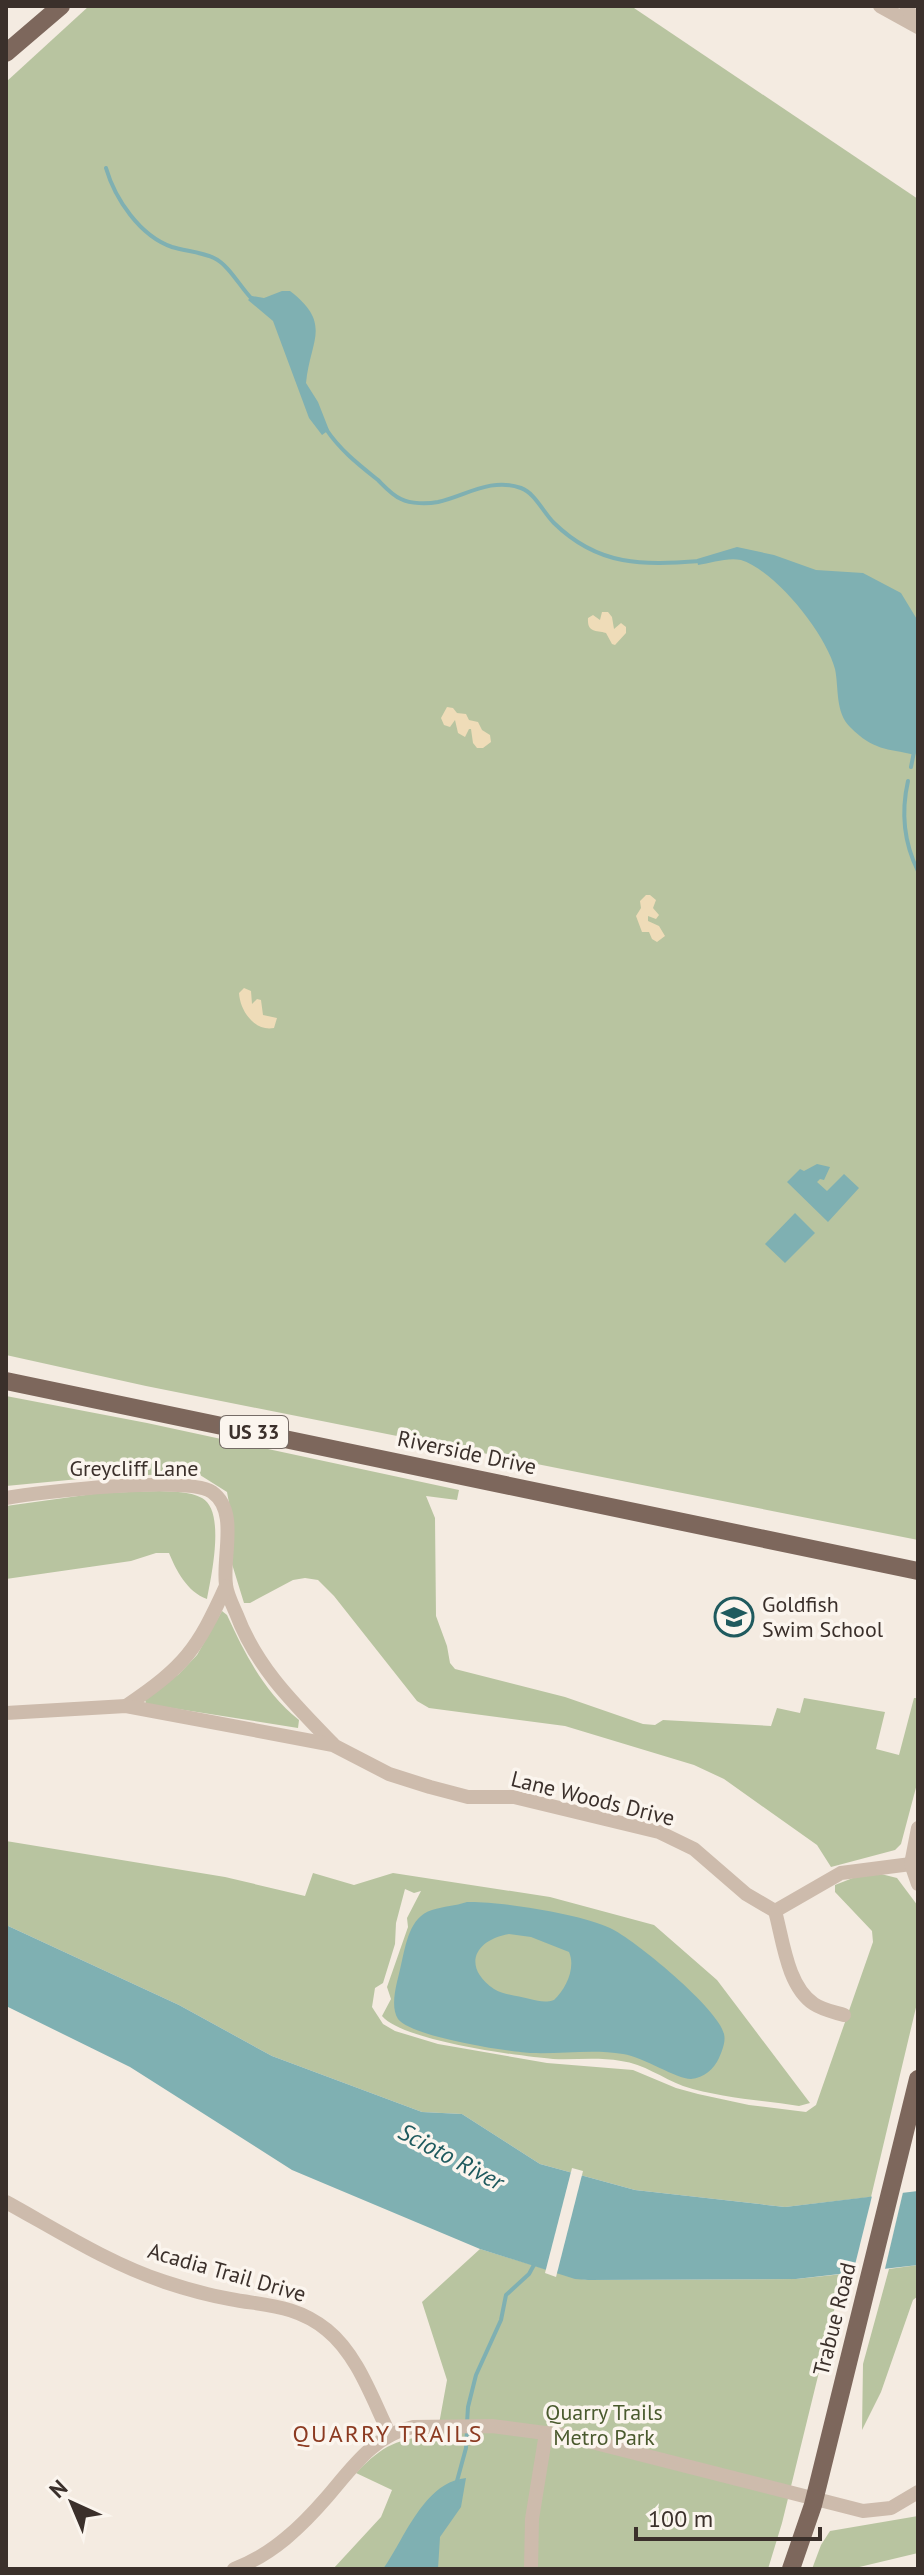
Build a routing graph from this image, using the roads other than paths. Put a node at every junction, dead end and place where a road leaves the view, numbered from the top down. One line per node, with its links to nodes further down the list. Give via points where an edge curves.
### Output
1 (61, 6): 5 (main road)
2 (880, 6): 4 (street)
3 (906, 6): 4 (street)
4 (918, 27)
5 (6, 53)
6 (6, 1381): 8 (main road, Riverside Drive / US 33)
7 (6, 1498): 9 (street, Greycliff Lane, via 106,1486 195,1486 210,1491 222,1502 227,1517)
8 (918, 1571)
9 (226, 1586): 10 (street, Greycliff Lane, via 195,1648); 12 (street, Greycliff Lane, via 257,1659)
10 (126, 1706): 11 (street, Lane Woods Drive); 12 (street, Lane Woods Drive)
11 (6, 1713)
12 (333, 1745): 16 (street, Lane Woods Drive, via 389,1774 430,1787 468,1797 514,1797 659,1832 694,1849 746,1894)
13 (918, 1828): 14 (street)
14 (911, 1864): 15 (street); 16 (street, via 841,1873)
15 (918, 1884)
16 (775, 1911): 17 (street, via 797,1986 817,2006)
17 (844, 2015)
18 (918, 2079): 23 (main road, Trabue Road)
19 (6, 2202): 21 (street, Acadia Trail Drive, via 161,2281 283,2307 309,2318 347,2352)
20 (546, 2433): 21 (street, via 442,2425); 23 (street); 25 (street, via 532,2519)
21 (390, 2435): 24 (street, via 373,2446 294,2532)
22 (918, 2492): 23 (street, via 900,2504 872,2511)
23 (814, 2500): 26 (main road, Trabue Road)
24 (234, 2569)
25 (531, 2569)
26 (791, 2569)

